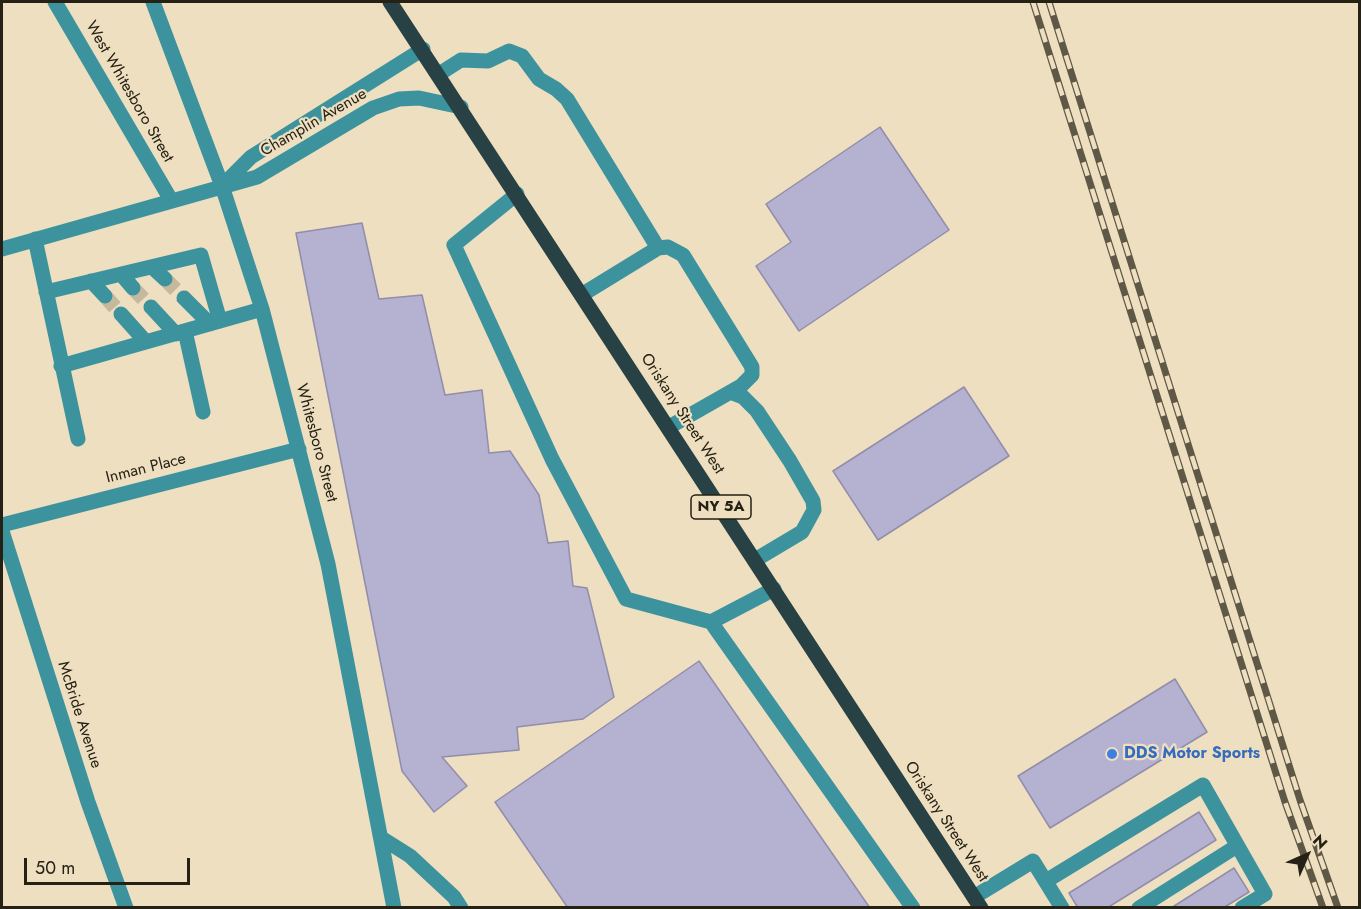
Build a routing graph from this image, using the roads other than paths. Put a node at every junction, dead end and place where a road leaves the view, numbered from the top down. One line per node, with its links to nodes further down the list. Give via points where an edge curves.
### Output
1 (55, 2): 9 (street, West Whitesboro Street)
2 (153, 2): 7 (street, Whitesboro Street)
3 (390, 2): 4 (main road, Oriskany Street West / NY 5A)
4 (423, 49): 5 (main road, Oriskany Street West / NY 5A); 7 (street, Champlin Avenue, via 251,157)
5 (439, 74): 6 (main road, Oriskany Street West / NY 5A); 11 (street, via 461,60 488,61 509,51 522,56 539,79 567,99)
6 (461, 107): 7 (street, Champlin Avenue, via 419,98 399,99 373,108 257,177); 8 (main road, Oriskany Street West / NY 5A)
7 (222, 186): 9 (street, Champlin Avenue); 23 (street, Whitesboro Street)
8 (517, 194): 19 (main road, Oriskany Street West / NY 5A); 38 (street, via 454,245 458,256 552,459 626,599)
9 (171, 200): 10 (street, Champlin Avenue)
10 (35, 239): 12 (street, Champlin Avenue); 18 (street)
11 (658, 248): 19 (street); 29 (street, via 668,247 683,255 752,367 748,380)
12 (2, 249)
13 (152, 267): 14 (street); 15 (street); 25 (street, via 201,255)
14 (121, 274): 16 (street); 17 (street)
15 (165, 279)
16 (91, 281): 18 (street); 20 (street)
17 (133, 288)
18 (46, 292): 28 (street)
19 (583, 294): 31 (main road, Oriskany Street West / NY 5A)
20 (105, 296)
21 (184, 298): 25 (street)
22 (151, 307): 26 (street)
23 (262, 309): 25 (street); 33 (street, Whitesboro Street)
24 (121, 314): 27 (street)
25 (215, 323): 26 (street)
26 (180, 332): 27 (street); 30 (street)
27 (146, 342): 28 (street)
28 (62, 366): 32 (street)
29 (730, 392): 31 (street); 36 (street, via 743,397 757,411 813,501 814,510 802,532)
30 (203, 412)
31 (669, 427): 36 (main road, Oriskany Street West / NY 5A)
32 (78, 439)
33 (299, 449): 34 (street, Inman Place); 39 (street, Whitesboro Street, via 328,564)
34 (2, 525)
35 (2, 531): 43 (street, McBride Avenue)
36 (755, 560): 37 (main road, Oriskany Street West / NY 5A)
37 (774, 589): 38 (street); 42 (main road, Oriskany Street West / NY 5A)
38 (711, 622): 46 (street)
39 (383, 839): 44 (street, Whitesboro Street); 45 (street, via 410,856)
40 (1237, 846): 41 (street, via 1203,785); 48 (street); 49 (street, via 1265,894)
41 (1046, 881): 42 (street, via 1033,861); 47 (street)
42 (977, 902)
43 (126, 908)
44 (394, 908)
45 (461, 908)
46 (913, 908)
47 (1062, 908)
48 (1139, 908)
49 (1242, 908)

